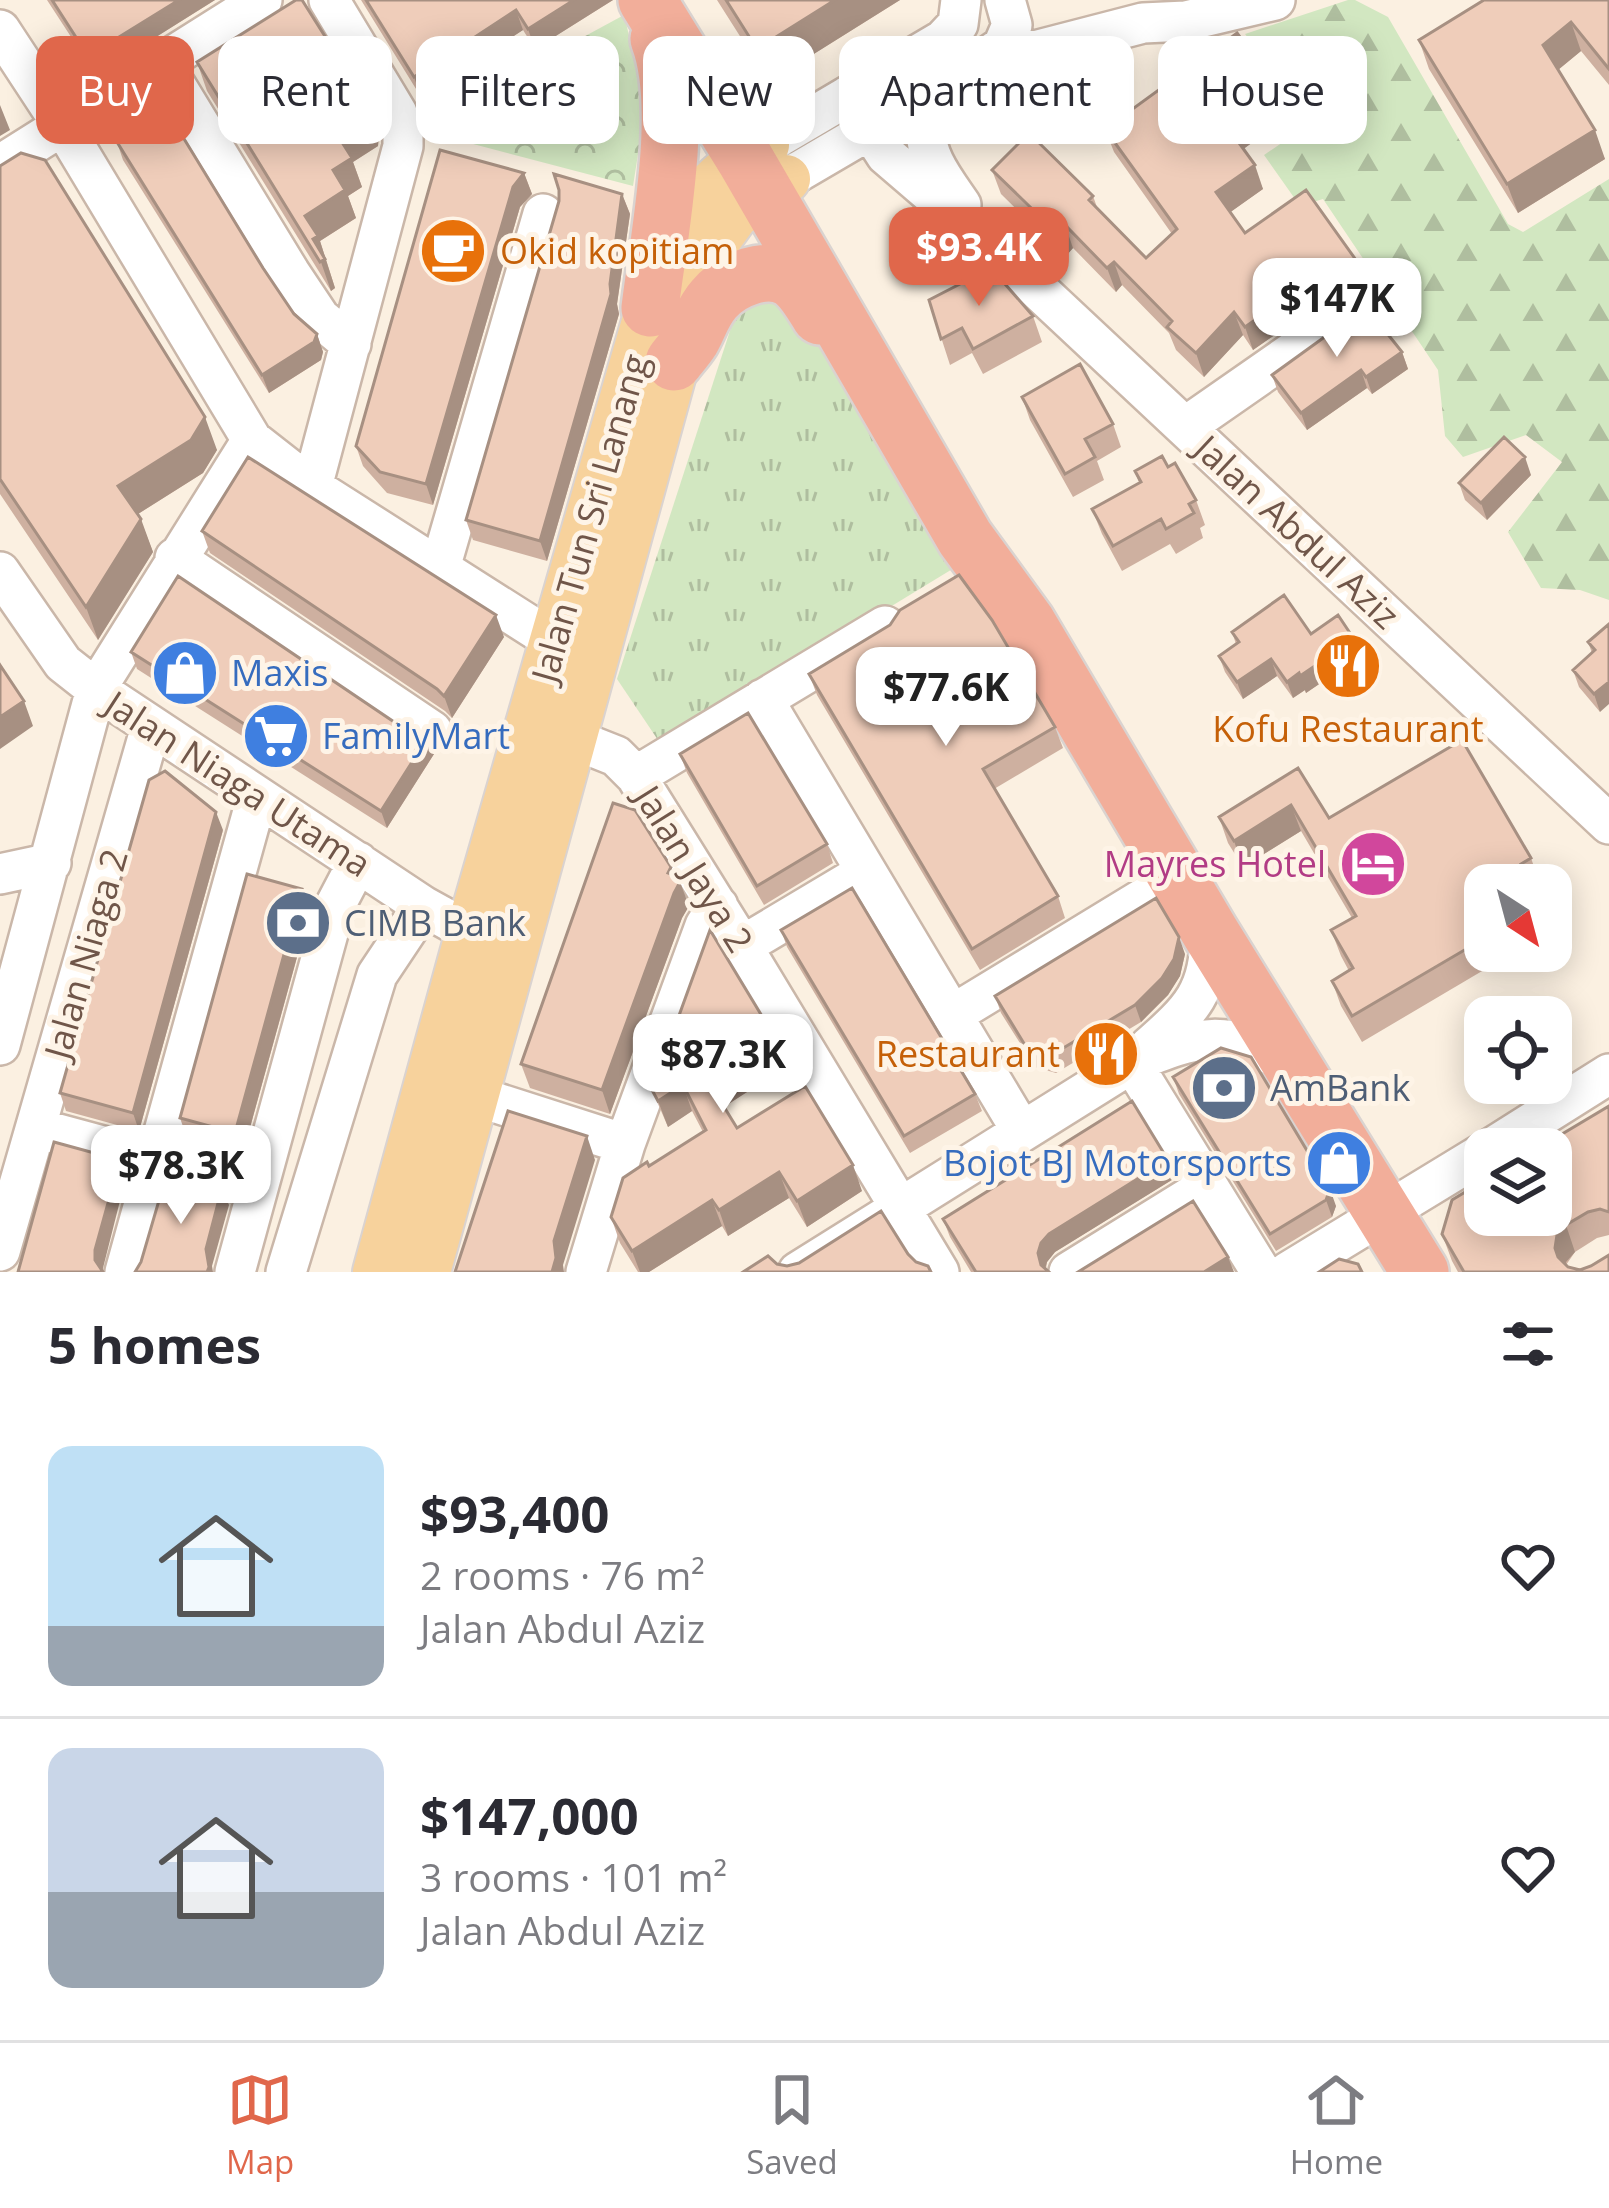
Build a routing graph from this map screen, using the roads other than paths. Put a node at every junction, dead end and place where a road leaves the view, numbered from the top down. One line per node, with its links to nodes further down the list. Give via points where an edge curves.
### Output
1 (262, 0): 12 (street)
2 (329, 0): 27 (street, via 404,137)
3 (646, 0): 22 (highway); 25 (highway, via 664,53 671,121)
4 (682, 0): 22 (highway)
5 (961, 0): 9 (street, via 958,24)
6 (1005, 0): 10 (street)
7 (1275, 0): 11 (street)
8 (0, 30): 13 (street)
9 (947, 36)
10 (1008, 36)
11 (1093, 36)
12 (194, 43)
13 (36, 85)
14 (839, 103): 22 (street)
15 (194, 116): 27 (street, via 320,318)
16 (839, 141): 22 (street)
17 (36, 143): 21 (street)
18 (74, 144): 31 (street)
19 (878, 144): 24 (street)
20 (928, 144): 24 (street)
21 (0, 165)
22 (765, 169): 25 (main road, Jalan Tun Sri Lanang, via 722,176 696,205); 28 (main road, Jalan Tun Sri Lanang, via 704,257); 29 (highway); 36 (highway, via 994,529)
23 (543, 214): 34 (street)
24 (985, 239): 30 (street, Jalan Abdul Aziz)
25 (650, 308): 38 (main road, Jalan Tun Sri Lanang)
26 (1352, 310): 30 (street)
27 (351, 344): 32 (street)
28 (674, 362): 29 (highway, via 721,292 774,274 799,285); 38 (main road, Jalan Tun Sri Lanang)
29 (869, 374): 36 (highway, via 965,538)
30 (1185, 427): 46 (street, Jalan Abdul Aziz)
31 (252, 440): 32 (street); 33 (street)
32 (312, 488): 34 (street)
33 (176, 558): 39 (street); 42 (street)
34 (440, 568): 38 (street)
35 (0, 572): 39 (street, Jalan Niaga Utama, via 63,663)
36 (1028, 622): 51 (highway)
37 (885, 626): 40 (street)
38 (573, 653): 43 (main road, Jalan Tun Sri Lanang); 54 (main road, Jalan Tun Sri Lanang)
39 (96, 689): 41 (street, Jalan Niaga Utama); 48 (street)
40 (764, 699): 44 (street); 49 (street)
41 (151, 727): 45 (street, Jalan Niaga Utama); 64 (street, Jalan Niaga 2)
42 (432, 731)
43 (574, 740): 44 (street, Jalan Jaya 2, via 616,756); 56 (main road, Jalan Tun Sri Lanang)
44 (636, 776): 53 (street, Jalan Jaya 2)
45 (256, 797): 47 (street, Jalan Niaga Utama); 68 (street)
46 (1609, 824)
47 (358, 862): 52 (street, Jalan Niaga Utama); 71 (street, via 336,904)
48 (51, 863): 50 (street); 59 (street)
49 (866, 872): 57 (street); 58 (street)
50 (0, 874)
51 (1177, 878): 55 (highway); 58 (street)
52 (423, 906): 54 (street, Jalan Niaga Utama); 77 (street, via 376,975)
53 (718, 906): 57 (street, Jalan Jaya 2); 67 (street)
54 (470, 932): 56 (street, Jalan Niaga Utama); 78 (main road, Jalan Tun Sri Lanang)
55 (1210, 932): 60 (street, via 1210,961 1189,1009); 61 (highway)
56 (517, 944): 63 (main road, Jalan Tun Sri Lanang)
57 (742, 946): 72 (street, Jalan Jaya 2)
58 (952, 1015): 66 (street)
59 (1, 1035)
60 (1132, 1063): 61 (street, via 1207,1039 1263,1048); 66 (street); 70 (street)
61 (1292, 1066): 73 (highway)
62 (1609, 1075): 65 (street)
63 (475, 1096): 67 (street); 79 (main road, Jalan Tun Sri Lanang)
64 (36, 1128): 68 (street); 74 (street, Jalan Niaga 2)
65 (1523, 1128)
66 (1021, 1130): 72 (street)
67 (626, 1144): 80 (street)
68 (156, 1160): 71 (street); 75 (street)
69 (1464, 1164): 73 (street)
70 (1208, 1186): 83 (street); 84 (street)
71 (258, 1188): 76 (street)
72 (899, 1208): 81 (street); 82 (street, Jalan Jaya 2)
73 (1385, 1214): 85 (street); 86 (highway)
74 (0, 1250)
75 (125, 1272)
76 (235, 1272)
77 (286, 1272)
78 (377, 1272)
79 (426, 1272)
80 (586, 1272)
81 (798, 1272)
82 (939, 1272)
83 (1070, 1272)
84 (1261, 1272)
85 (1288, 1272)
86 (1420, 1272)

